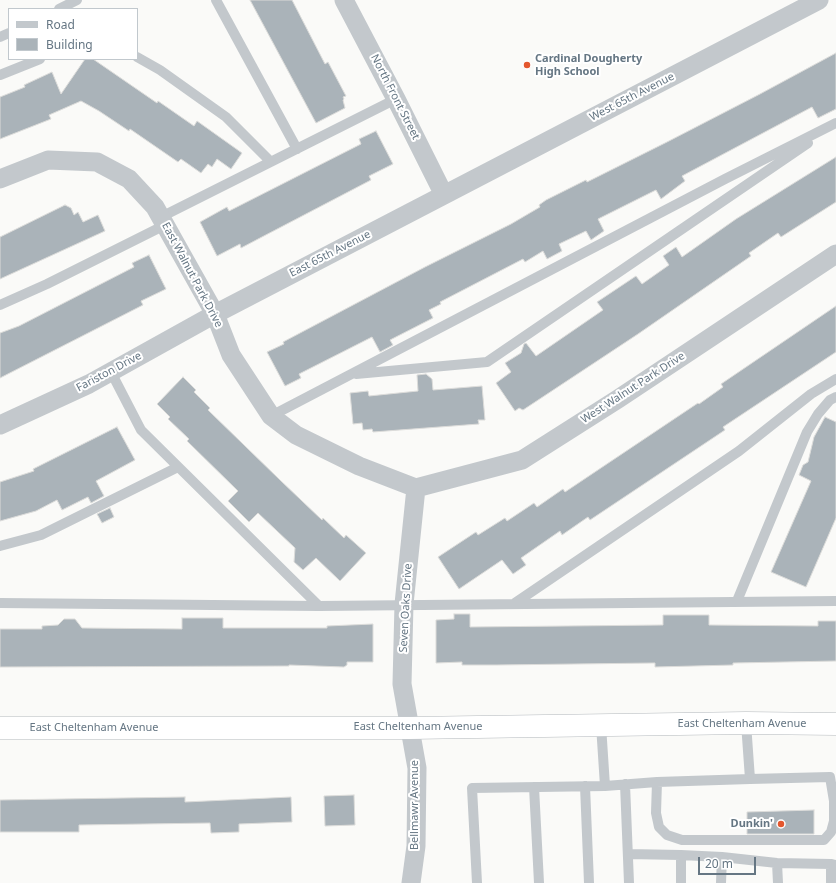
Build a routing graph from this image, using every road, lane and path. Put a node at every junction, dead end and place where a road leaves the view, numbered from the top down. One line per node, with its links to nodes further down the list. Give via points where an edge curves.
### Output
1 (77, 0): 5 (lane)
2 (216, 0): 11 (lane)
3 (344, 0): 9 (street, North Front Street)
4 (819, 0): 14 (street, West 65th Avenue)
5 (61, 8)
6 (138, 58): 12 (lane, via 160,70 226,117)
7 (38, 60): 8 (lane)
8 (0, 75)
9 (396, 99): 11 (lane); 14 (street, North Front Street)
10 (836, 124): 20 (lane); 20 (lane, via 487,362)
11 (297, 149): 12 (lane)
12 (272, 162): 15 (lane)
13 (0, 179): 15 (street, East Walnut Park Drive, via 48,160 97,162 129,179 155,207)
14 (444, 195): 18 (street, East 65th Avenue)
15 (163, 221): 17 (lane, via 47,284); 18 (street, East Walnut Park Drive)
16 (836, 254): 26 (street, West Walnut Park Drive, via 522,460)
17 (0, 305)
18 (215, 314): 19 (street, Fariston Drive); 23 (street, East Walnut Park Drive, via 231,355)
19 (111, 372): 24 (street, Fariston Drive); 25 (lane, via 141,430)
20 (350, 374): 23 (lane)
21 (836, 379): 31 (lane, via 811,394 739,451)
22 (836, 397): 28 (lane, via 818,414 807,432)
23 (271, 416): 26 (street, East Walnut Park Drive, via 296,435 359,466)
24 (0, 425)
25 (178, 466): 27 (lane, via 41,535); 33 (lane)
26 (416, 488): 32 (street, Seven Oaks Drive)
27 (0, 546)
28 (737, 601): 29 (lane); 31 (lane)
29 (836, 601)
30 (0, 603): 33 (lane)
31 (515, 603): 32 (lane)
32 (404, 604): 33 (lane); 38 (street, Seven Oaks Drive, via 402,684)
33 (319, 606)
34 (746, 723): 35 (highway, East Cheltenham Avenue); 36 (highway, East Cheltenham Avenue); 39 (lane)
35 (836, 724)
36 (601, 725): 38 (highway, East Cheltenham Avenue); 43 (lane)
37 (0, 728): 38 (highway, East Cheltenham Avenue)
38 (410, 728): 51 (street, Bellmawr Avenue, via 417,768 416,846)
39 (750, 779): 40 (lane); 45 (lane, via 830,777)
40 (656, 782): 41 (lane); 45 (lane, via 656,813 659,827 667,835 682,840 824,840 831,832)
41 (625, 784): 43 (lane); 46 (lane)
42 (585, 786): 43 (lane); 44 (lane); 54 (lane)
43 (606, 786)
44 (534, 787): 52 (lane, via 472,788); 53 (lane)
45 (835, 801)
46 (628, 854): 47 (lane); 55 (lane)
47 (681, 855): 48 (lane); 56 (lane)
48 (722, 857): 49 (lane); 57 (lane)
49 (777, 863): 50 (lane); 58 (lane)
50 (833, 864): 59 (lane)
51 (411, 883)
52 (477, 883)
53 (539, 883)
54 (589, 883)
55 (629, 883)
56 (680, 883)
57 (722, 883)
58 (778, 883)
59 (831, 883)

